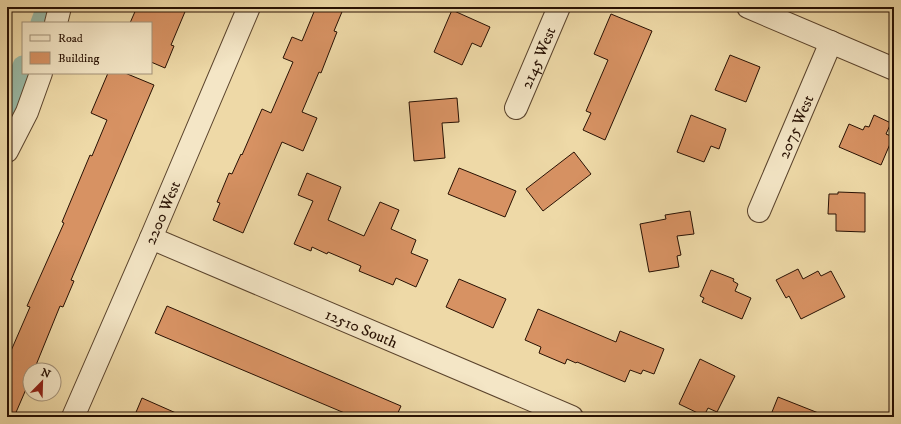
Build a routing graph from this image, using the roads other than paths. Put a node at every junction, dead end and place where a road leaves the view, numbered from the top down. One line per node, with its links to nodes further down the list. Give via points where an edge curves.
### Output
1 (60, 7): 5 (street)
2 (249, 7): 12 (street, 2200 West)
3 (559, 7): 9 (street, 2145 West)
4 (748, 7): 6 (street)
5 (56, 22)
6 (831, 42): 7 (street); 11 (street, 2075 West)
7 (894, 69)
8 (41, 74): 10 (street, via 27,112)
9 (516, 108)
10 (7, 151)
11 (759, 211)
12 (151, 238): 13 (street, 2200 West); 14 (street, 12510 South)
13 (73, 417)
14 (572, 417)

